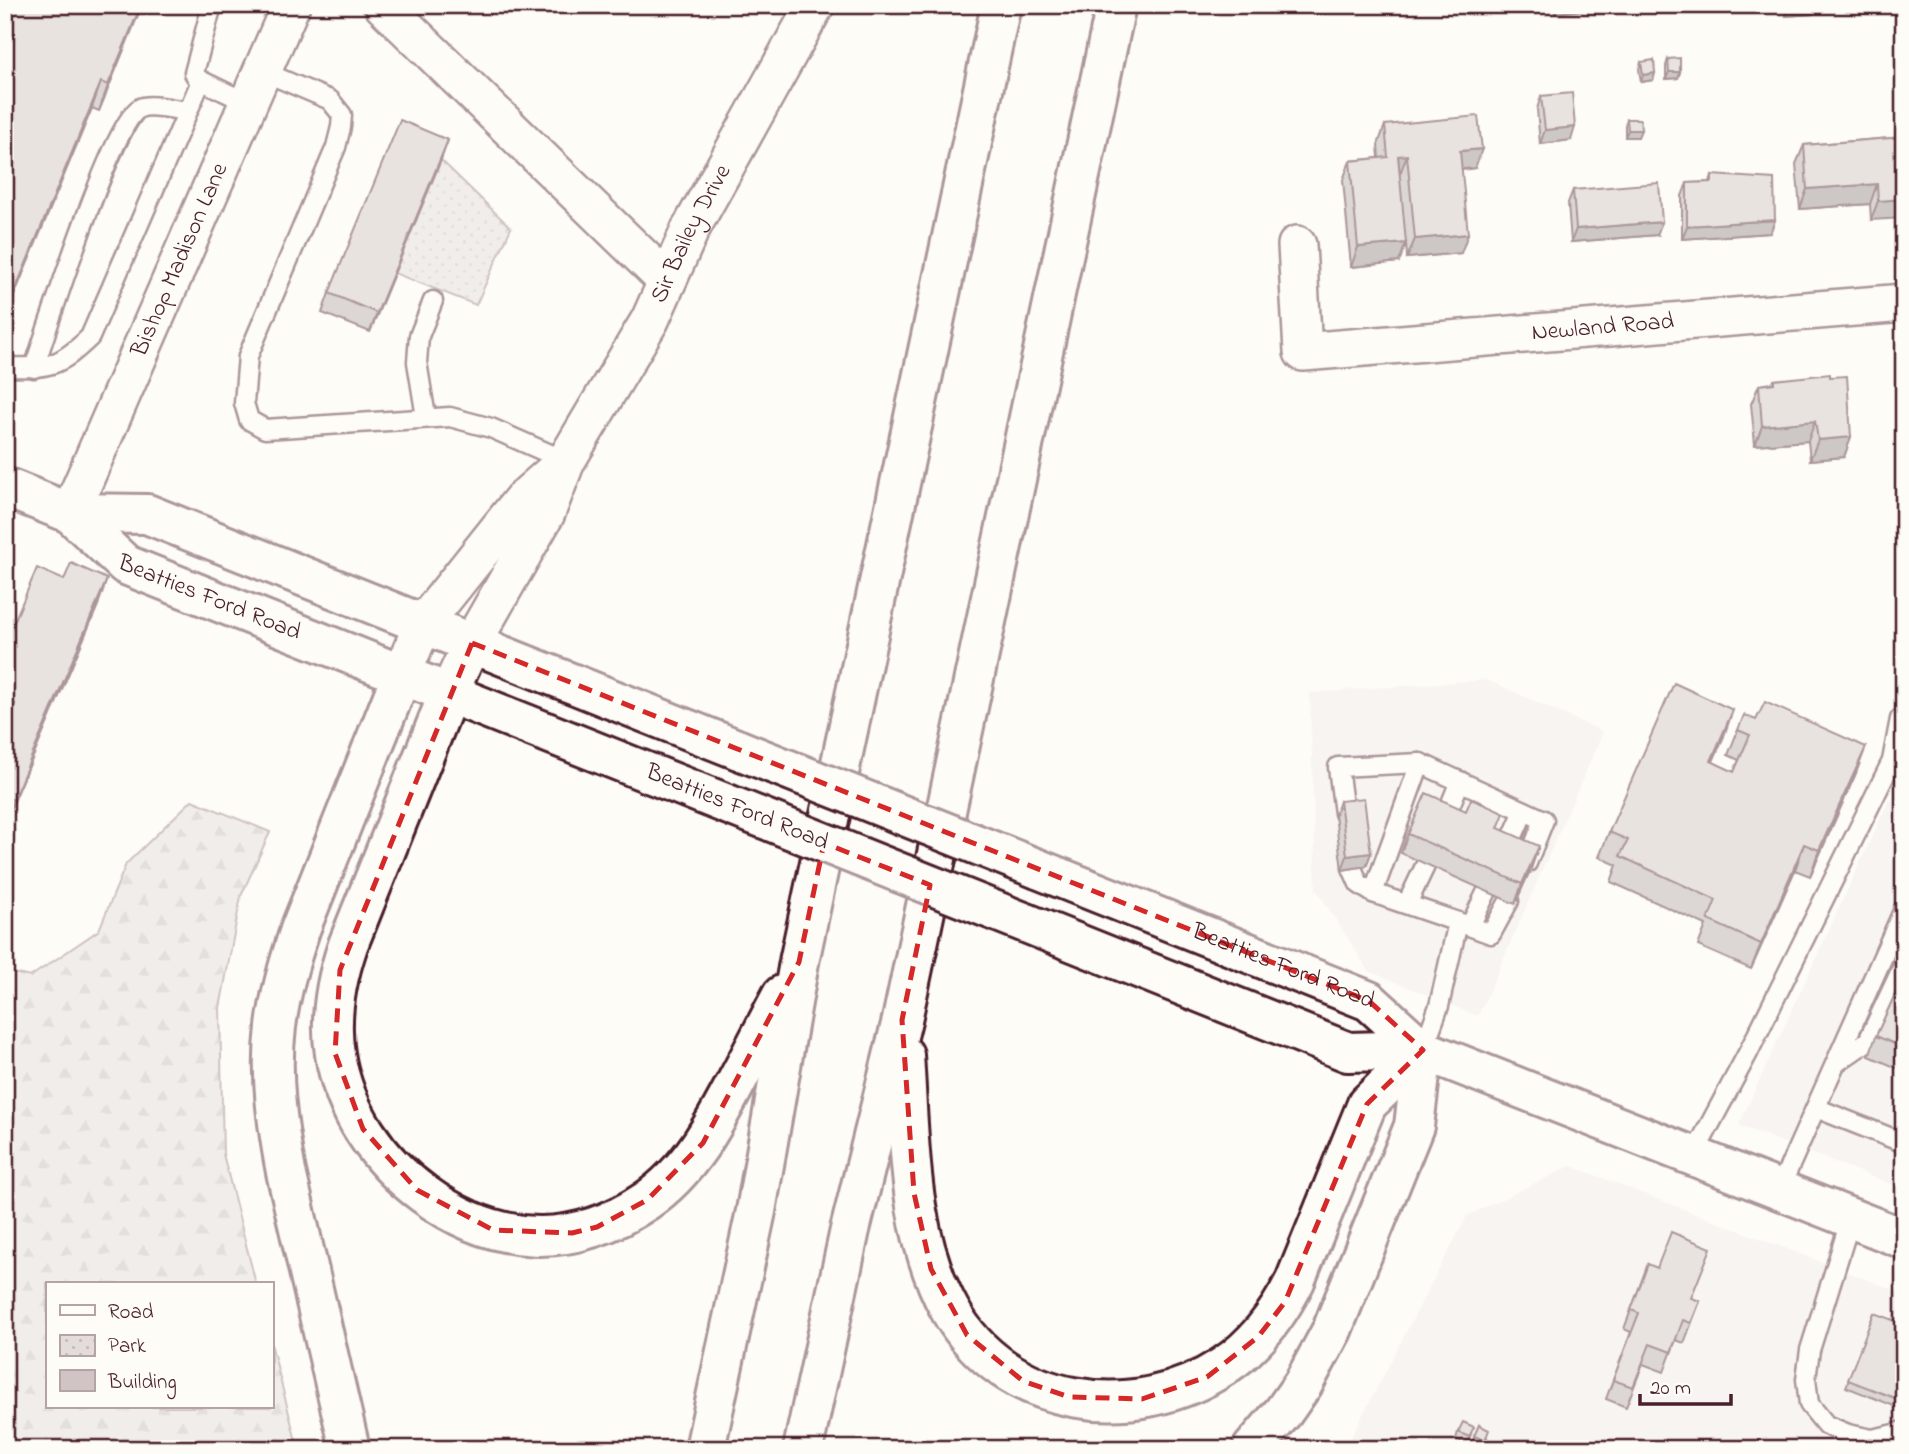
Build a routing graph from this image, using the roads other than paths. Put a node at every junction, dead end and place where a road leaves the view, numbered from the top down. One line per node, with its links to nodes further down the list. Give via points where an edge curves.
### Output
1 (212, 5): 7 (lane, via 194,73)
2 (291, 5): 8 (street, Bishop Madison Lane)
3 (383, 5): 11 (street)
4 (815, 5): 11 (street, Sir Bailey Drive, via 690,230)
5 (1001, 5): 40 (main road)
6 (1116, 5): 42 (main road)
7 (201, 80): 8 (lane); 9 (lane)
8 (255, 87): 16 (lane, via 330,100 342,115 337,147 248,356 244,403 249,420 265,429); 19 (street, Bishop Madison Lane)
9 (187, 111): 15 (lane, via 90,337 71,356); 15 (lane, via 138,108 125,124 64,276)
10 (1297, 246): 13 (street, Newland Road, via 1303,352)
11 (667, 281): 17 (street, Sir Bailey Drive, via 650,320)
12 (433, 301): 16 (lane, via 419,336 417,362)
13 (1904, 303)
14 (5, 367): 15 (lane)
15 (34, 368)
16 (426, 417): 17 (lane, via 450,417 491,428)
17 (566, 461): 20 (street, Sir Bailey Drive, via 522,500); 21 (street, Sir Bailey Drive, via 546,513)
18 (5, 487): 19 (main road, Beatties Ford Road)
19 (71, 513): 20 (main road, Beatties Ford Road, via 147,514); 22 (main road, Beatties Ford Road, via 126,565)
20 (423, 624): 21 (main road, Beatties Ford Road); 22 (street, Sir Bailey Drive)
21 (472, 643): 23 (street, Sir Bailey Drive); 43 (main road, Beatties Ford Road, bridge, via 1369,1001)
22 (402, 674): 23 (main road, Beatties Ford Road); 52 (main road, via 301,928 275,1026 275,1097 281,1147)
23 (449, 693): 40 (main road, via 348,945 334,997 335,1053 352,1106 378,1152 417,1190 467,1221 518,1235 572,1233 623,1215 669,1183 703,1143); 43 (main road, Beatties Ford Road, bridge, via 1348,1052)
24 (1900, 719): 47 (lane, via 1892,761)
25 (1420, 763): 26 (lane); 28 (lane, via 1338,766); 35 (lane)
26 (1460, 781): 27 (lane); 29 (lane)
27 (1524, 811): 30 (lane); 31 (lane, via 1544,820)
28 (1344, 813)
29 (1443, 823)
30 (1505, 854)
31 (1527, 863)
32 (1426, 864): 37 (lane)
33 (1352, 868): 35 (lane, via 1359,884)
34 (1487, 891): 39 (lane)
35 (1373, 893): 37 (lane)
36 (1509, 901): 39 (lane, via 1491,934)
37 (1407, 904): 39 (lane)
38 (1904, 909): 44 (lane)
39 (1464, 924): 43 (lane)
40 (799, 962): 53 (main road, via 756,1211)
41 (1904, 964): 44 (lane, via 1868,1041)
42 (902, 1020): 43 (main road, via 916,1207 940,1291 967,1335 1003,1368 1046,1390 1094,1400 1142,1399 1186,1387 1225,1365 1258,1337 1295,1281 1367,1104); 54 (main road, via 849,1230)
43 (1423, 1050): 47 (main road, Beatties Ford Road); 55 (main road, via 1414,1126 1332,1330 1303,1384)
44 (1836, 1063): 45 (lane)
45 (1816, 1108): 46 (lane); 48 (lane)
46 (1904, 1143)
47 (1693, 1156): 48 (main road, Beatties Ford Road)
48 (1779, 1190): 49 (main road, Beatties Ford Road)
49 (1851, 1218): 50 (main road, Beatties Ford Road); 51 (lane, via 1810,1350 1809,1404 1826,1424 1848,1434 1872,1439)
50 (1904, 1239)
51 (1904, 1430)
52 (350, 1449)
53 (705, 1449)
54 (803, 1449)
55 (1252, 1449)

